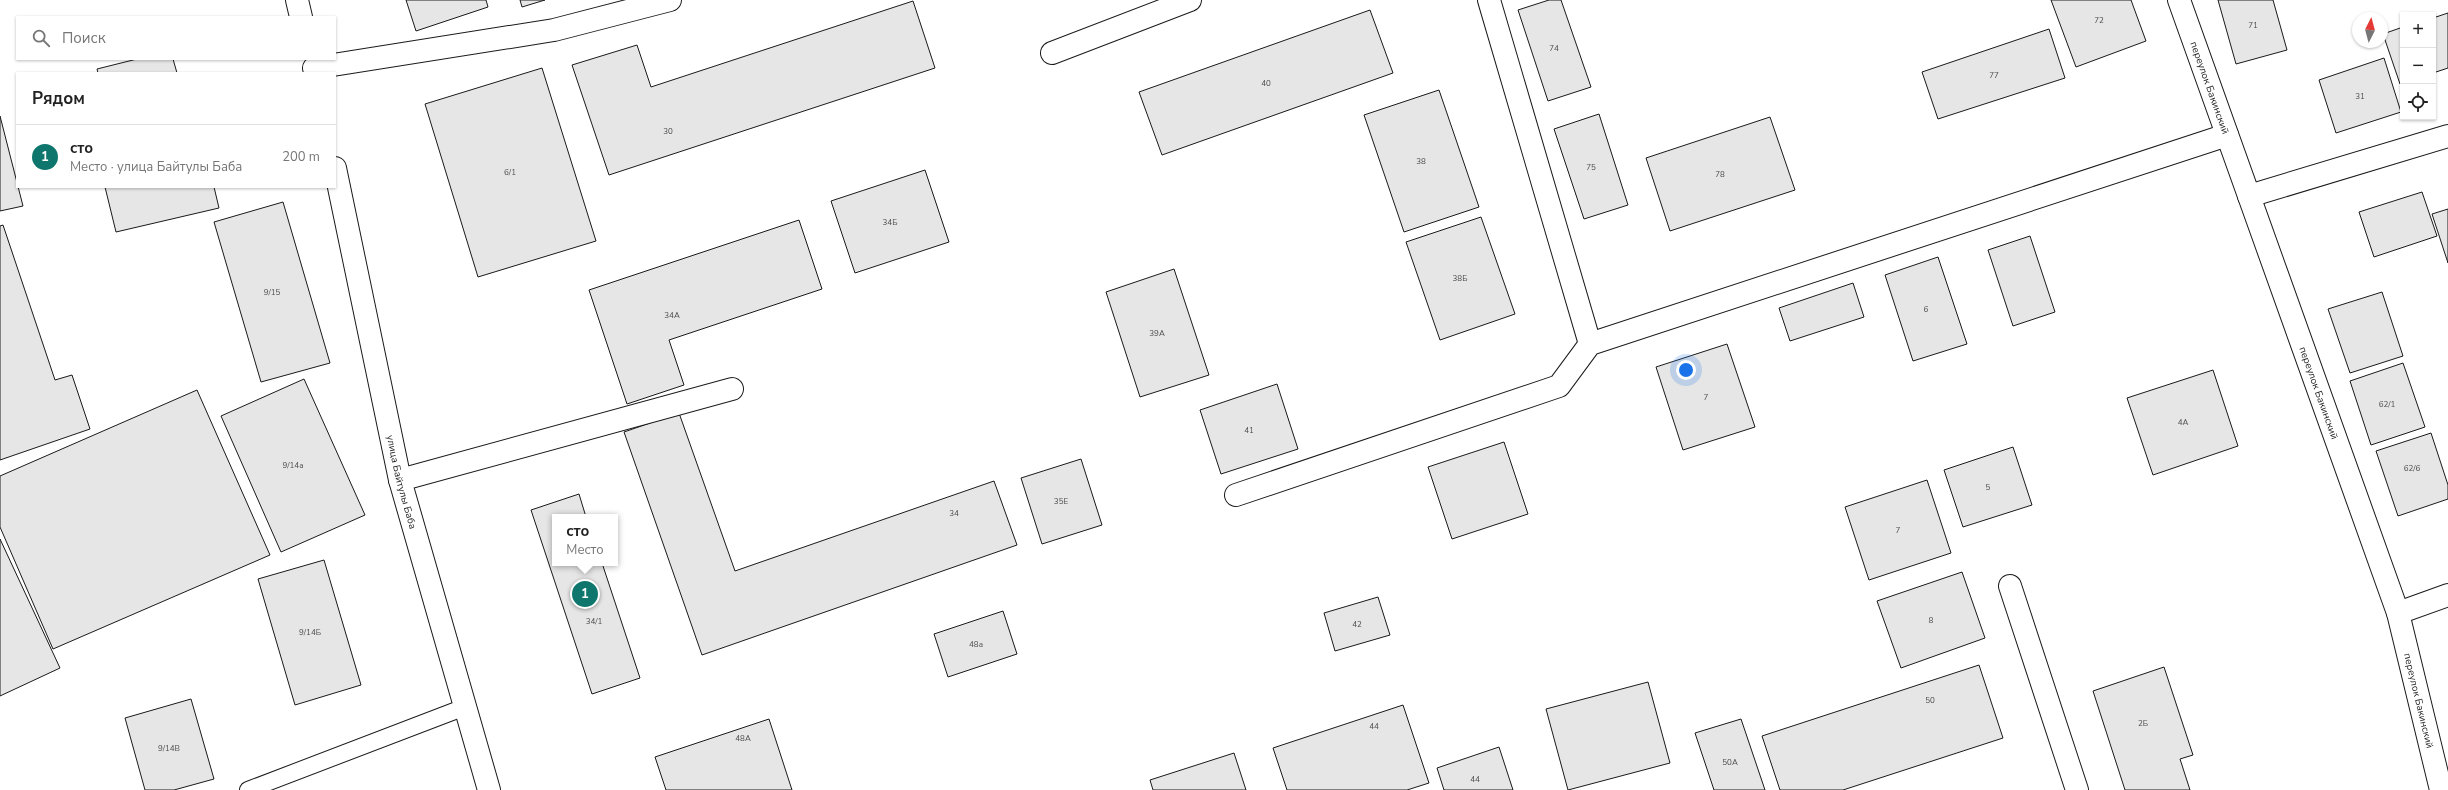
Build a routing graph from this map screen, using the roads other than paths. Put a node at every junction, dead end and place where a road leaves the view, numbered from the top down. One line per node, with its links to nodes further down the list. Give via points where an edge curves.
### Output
1 (297, 0): 6 (street)
2 (670, 0): 8 (street, via 554,30)
3 (1190, 0): 7 (street)
4 (1489, 0): 13 (street)
5 (2180, 0): 9 (street, переулок Бакинский)
6 (301, 16)
7 (1052, 53)
8 (314, 67)
9 (2227, 135): 12 (street, переулок Бакинский); 13 (street)
10 (2448, 136): 12 (street)
11 (336, 173): 15 (street, улица Байтулы Баба)
12 (2249, 196): 19 (street, переулок Бакинский)
13 (1590, 344): 16 (street, via 1559,386)
14 (732, 389): 15 (street)
15 (400, 480): 20 (street, улица Байтулы Баба)
16 (1236, 495)
17 (2010, 586): 23 (street)
18 (2448, 595): 19 (street)
19 (2398, 613): 24 (street, переулок Бакинский)
20 (465, 706): 21 (lane); 22 (street, улица Байтулы Баба)
21 (248, 790)
22 (489, 790)
23 (2077, 790)
24 (2441, 790)

